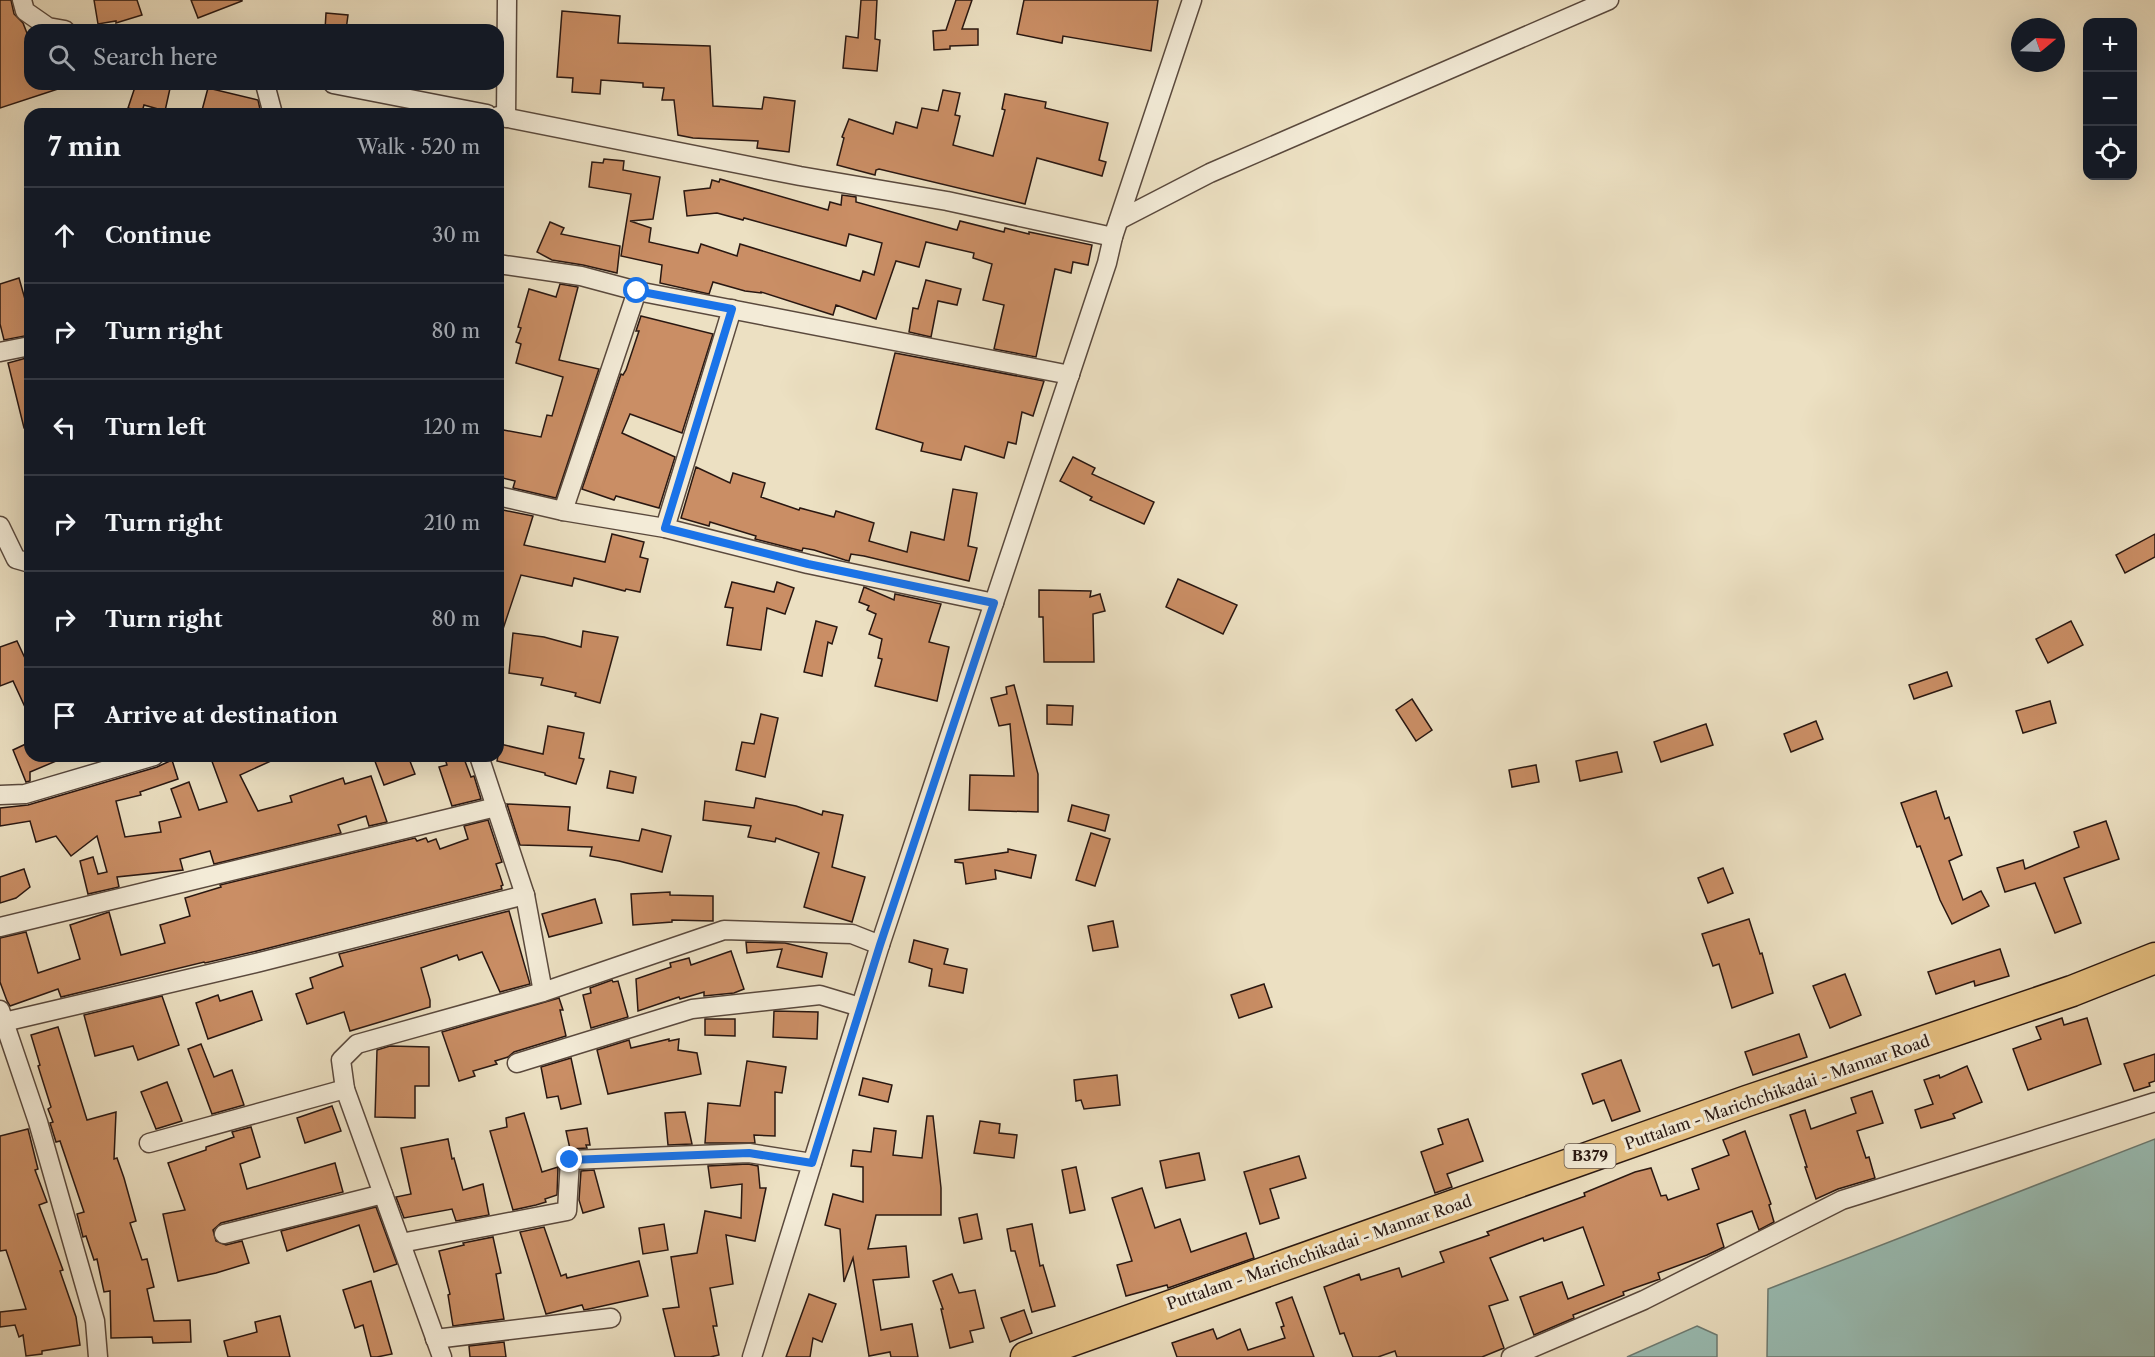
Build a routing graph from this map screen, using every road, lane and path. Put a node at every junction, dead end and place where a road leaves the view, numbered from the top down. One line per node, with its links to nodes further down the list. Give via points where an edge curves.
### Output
1 (22, 0): 5 (street, via 25,11)
2 (507, 0): 6 (street)
3 (1192, 0): 14 (street)
4 (1609, 0): 14 (street, via 1210,173)
5 (44, 24)
6 (504, 70)
7 (267, 90): 10 (street)
8 (364, 90): 11 (street)
9 (503, 90): 12 (street)
10 (271, 108)
11 (456, 108)
12 (502, 108)
13 (504, 117): 14 (street, via 800,176)
14 (1116, 229): 20 (street)
15 (504, 265): 16 (street, via 581,276)
16 (637, 291): 17 (street); 22 (street)
17 (732, 309): 20 (street); 24 (street)
18 (24, 347): 19 (street)
19 (0, 352)
20 (1070, 375): 26 (street)
21 (504, 497): 22 (street)
22 (563, 511): 24 (street)
23 (0, 526): 25 (street, via 16,559)
24 (665, 528): 26 (street, via 808,564)
25 (24, 561)
26 (994, 603): 33 (street)
27 (134, 762): 29 (street, via 25,794)
28 (481, 762): 30 (street)
29 (0, 795)
30 (496, 807): 31 (street); 32 (street)
31 (525, 895): 35 (street); 37 (street, via 260,962)
32 (0, 927)
33 (880, 945): 35 (street, via 852,934 724,930); 36 (street)
34 (2155, 958): 51 (main road, Puttalam - Marichchikadai - Mannar Road / B379, via 2072,991 1748,1101)
35 (543, 992): 39 (street, via 357,1044 341,1060)
36 (860, 1007): 38 (street, via 820,995 692,1009); 42 (street)
37 (2, 1016): 48 (street, via 38,1122 95,1321)
38 (517, 1063)
39 (345, 1089): 41 (street); 43 (street)
40 (2155, 1102): 52 (street, via 1842,1200 1644,1300)
41 (149, 1143)
42 (812, 1163): 45 (street, via 749,1153 570,1160 567,1211); 50 (street)
43 (383, 1194): 44 (street); 45 (street)
44 (224, 1234)
45 (401, 1244): 47 (street)
46 (611, 1318): 47 (street)
47 (435, 1339): 49 (street)
48 (98, 1357)
49 (442, 1357)
50 (752, 1357)
51 (1026, 1357)
52 (1511, 1357)

